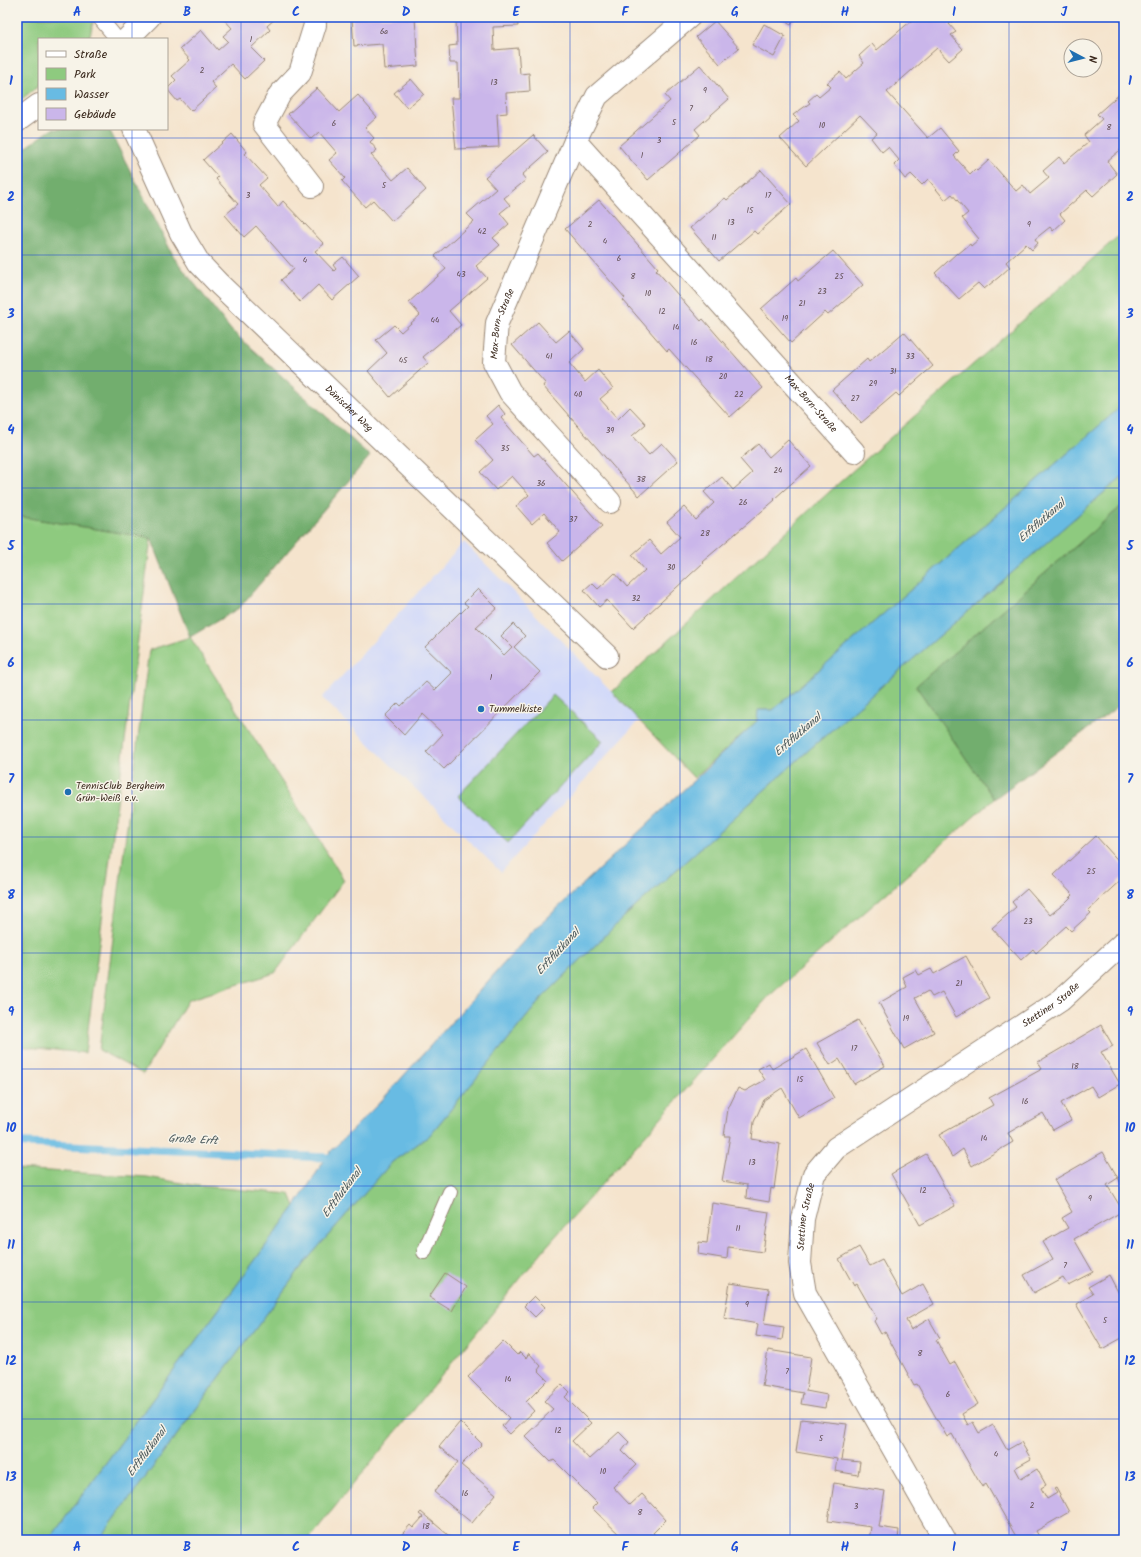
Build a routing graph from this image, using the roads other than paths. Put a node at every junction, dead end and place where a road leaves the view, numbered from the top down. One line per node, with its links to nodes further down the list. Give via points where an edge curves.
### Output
1 (99, 17): 5 (lane)
2 (149, 17): 6 (street)
3 (314, 17): 11 (street, via 315,25 300,73 280,94 264,124)
4 (688, 17): 10 (street, Max-Born-Straße, via 597,96)
5 (116, 38)
6 (128, 38)
7 (38, 106): 8 (street)
8 (17, 121)
9 (134, 130): 14 (street, Dänischer Weg, via 181,233 199,263)
10 (575, 141): 12 (street, Max-Born-Straße); 13 (street, Max-Born-Straße, via 497,323 494,362 510,392)
11 (312, 186)
12 (854, 452)
13 (610, 502)
14 (607, 656)
15 (1124, 942): 18 (street, Stettiner Straße, via 1061,1000 836,1148 814,1174 803,1218 800,1263 805,1293)
16 (450, 1192): 17 (lane)
17 (424, 1252)
18 (945, 1540)

